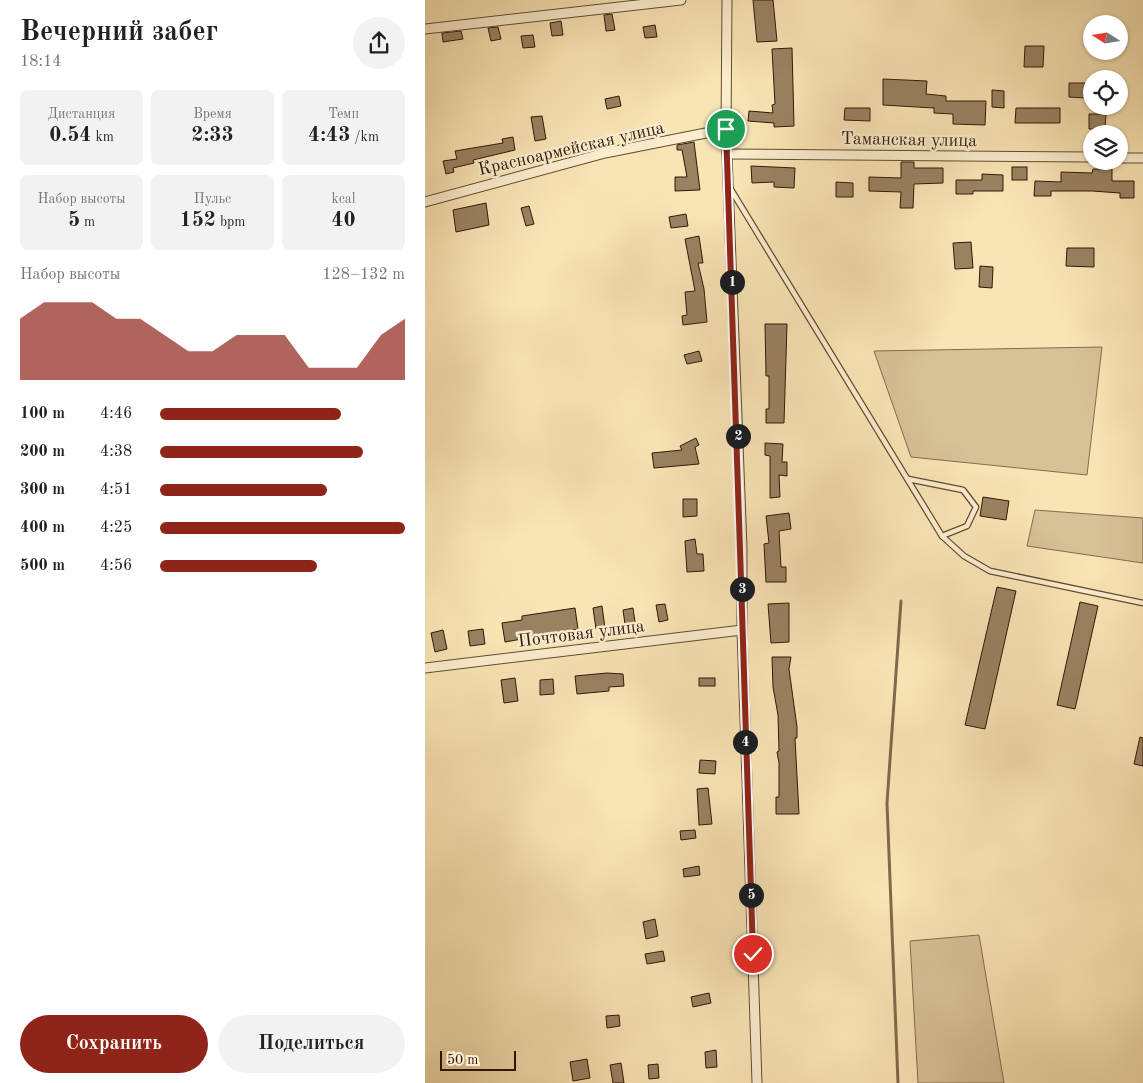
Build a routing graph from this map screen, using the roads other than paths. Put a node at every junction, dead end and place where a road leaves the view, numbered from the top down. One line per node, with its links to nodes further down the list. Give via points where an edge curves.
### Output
1 (681, 0): 3 (street)
2 (727, 0): 4 (street)
3 (425, 29)
4 (726, 129): 5 (street); 10 (street, Красноармейская улица, via 605,153)
5 (727, 154): 6 (street, Таманская улица); 9 (street)
6 (1083, 157)
7 (1128, 158): 8 (street)
8 (1143, 158)
9 (728, 184): 11 (lane); 14 (street, via 742,548)
10 (425, 202)
11 (908, 479): 12 (lane); 12 (lane, via 963,490 976,507 967,526)
12 (942, 536): 13 (lane, via 964,556 990,571)
13 (1143, 603)
14 (741, 630): 15 (street, Почтовая улица); 16 (street)
15 (425, 668)
16 (757, 1083)

